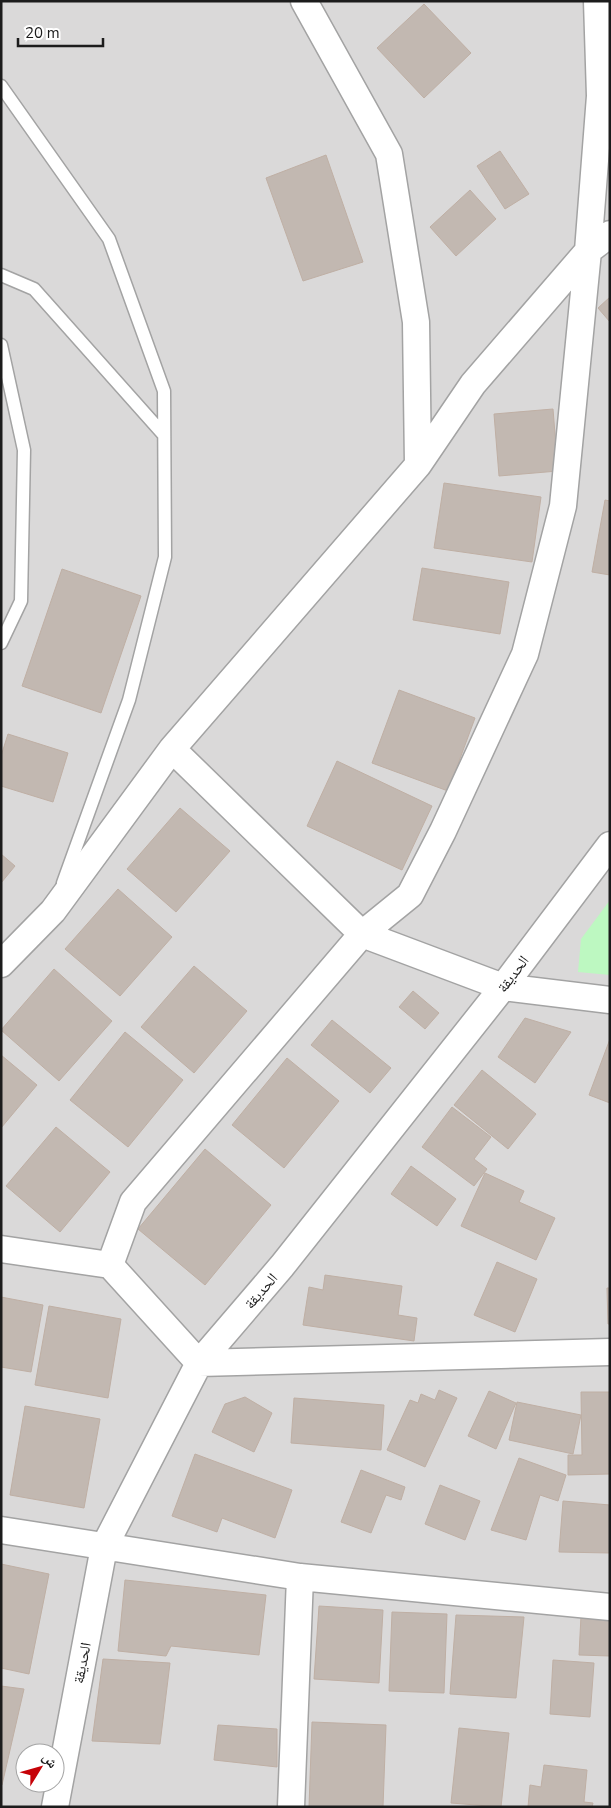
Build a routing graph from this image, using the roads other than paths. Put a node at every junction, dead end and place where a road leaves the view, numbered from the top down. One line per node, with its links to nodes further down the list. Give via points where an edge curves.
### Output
1 (304, 1): 9 (street, via 389,154 416,322)
2 (597, 1): 5 (street, via 600,96)
3 (1, 86): 8 (lane, via 109,239 164,391)
4 (610, 234): 5 (street)
5 (588, 251): 9 (street, via 472,384); 14 (street, via 563,506 525,654 410,895)
6 (1, 275): 8 (lane, via 34,289)
7 (1, 345): 10 (lane, via 24,450 21,601)
8 (164, 435): 13 (lane, via 165,557 129,700)
9 (418, 465): 11 (street)
10 (1, 643)
11 (172, 749): 13 (street); 14 (street)
12 (610, 845): 16 (street, الحديقة)
13 (53, 911): 15 (street)
14 (362, 934): 16 (street); 19 (street, via 133,1202)
15 (1, 964)
16 (503, 987): 17 (street); 21 (street, الحديقة, via 282,1266)
17 (610, 1000)
18 (1, 1249): 19 (street)
19 (110, 1265): 21 (street)
20 (610, 1352): 21 (street)
21 (199, 1363): 23 (street, الحديقة)
22 (1, 1530): 23 (street)
23 (104, 1547): 24 (street); 26 (street, الحديقة)
24 (300, 1577): 25 (street); 27 (street)
25 (610, 1607)
26 (55, 1807)
27 (291, 1807)

